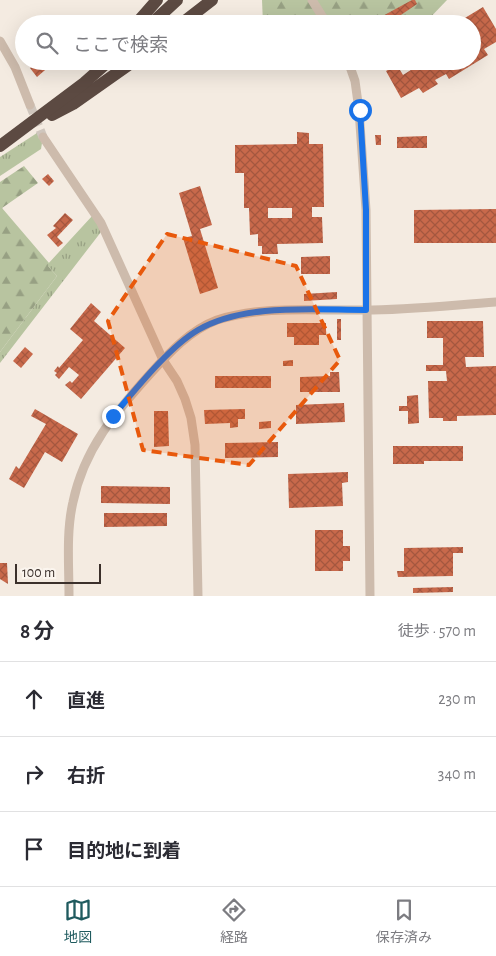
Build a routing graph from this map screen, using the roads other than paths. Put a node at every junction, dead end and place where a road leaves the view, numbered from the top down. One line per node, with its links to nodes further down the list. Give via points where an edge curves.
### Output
1 (157, 0): 5 (highway)
2 (177, 0): 6 (highway)
3 (212, 0): 7 (highway)
4 (312, 0): 8 (street)
5 (144, 15)
6 (161, 15)
7 (193, 15)
8 (321, 15)
9 (0, 41): 10 (street)
10 (15, 65)
11 (17, 70): 17 (street)
12 (95, 70): 16 (highway)
13 (99, 70): 16 (highway)
14 (121, 70): 18 (highway, via 73,104)
15 (351, 70): 22 (street, via 360,110 366,210)
16 (84, 83): 18 (highway)
17 (30, 105)
18 (19, 134): 20 (highway)
19 (43, 137): 23 (street, via 101,223)
20 (0, 146)
21 (496, 302): 22 (street)
22 (366, 310): 23 (street, via 295,310 232,316 197,330); 26 (street)
23 (163, 360): 24 (street, via 113,416 88,458 73,501 70,522); 25 (street, via 177,381 191,418 195,445)
24 (69, 596)
25 (198, 596)
26 (370, 596)

